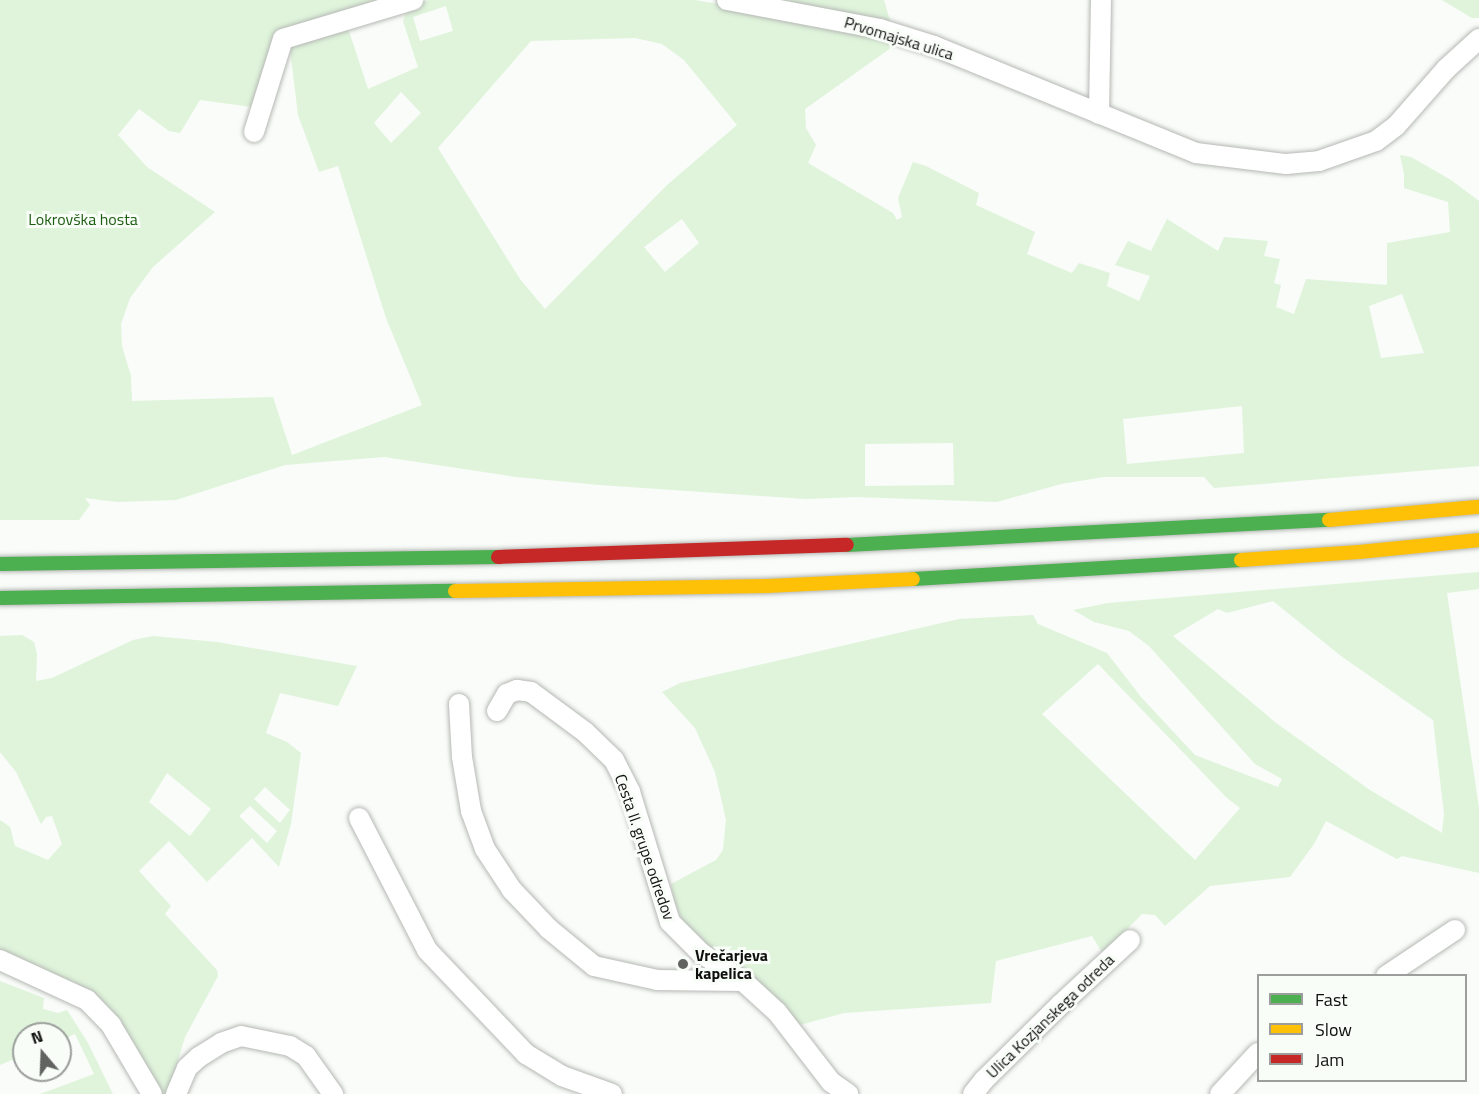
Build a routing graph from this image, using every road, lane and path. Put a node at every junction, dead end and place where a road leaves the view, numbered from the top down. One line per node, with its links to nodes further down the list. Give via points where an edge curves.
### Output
1 (413, 0): 6 (street, via 283,39)
2 (727, 0): 5 (street, Prvomajska ulica, via 880,29 934,46)
3 (1101, 0): 5 (street)
4 (1479, 39): 5 (street, Prvomajska ulica, via 1383,136 1319,161 1286,164 1196,153)
5 (1099, 114)
6 (255, 132)
7 (1479, 507): 9 (highway, via 1335,520 768,549 490,558)
8 (1479, 540): 10 (highway, via 1054,572 767,586)
9 (0, 564)
10 (0, 598)
11 (459, 704): 18 (street, via 471,811 485,849 512,890 549,929 594,966 657,980)
12 (497, 711): 18 (street, Cesta II. grupe odredov, via 507,694 517,690 531,692 578,726 614,760 630,792 670,922 701,953)
13 (360, 818): 23 (street, via 427,950 526,1054 562,1076)
14 (1455, 930): 17 (street)
15 (1130, 940): 25 (street, Ulica Kozjanskega odreda)
16 (0, 960): 20 (street, via 87,999 111,1025)
17 (1388, 974)
18 (743, 981): 24 (street, Cesta II. grupe odredov, via 777,1012 831,1082)
19 (1257, 1054): 26 (street)
20 (152, 1094)
21 (176, 1094): 22 (street, via 187,1068 199,1057 241,1036 291,1046 306,1056)
22 (333, 1094)
23 (612, 1094)
24 (848, 1094)
25 (973, 1094)
26 (1220, 1094)

